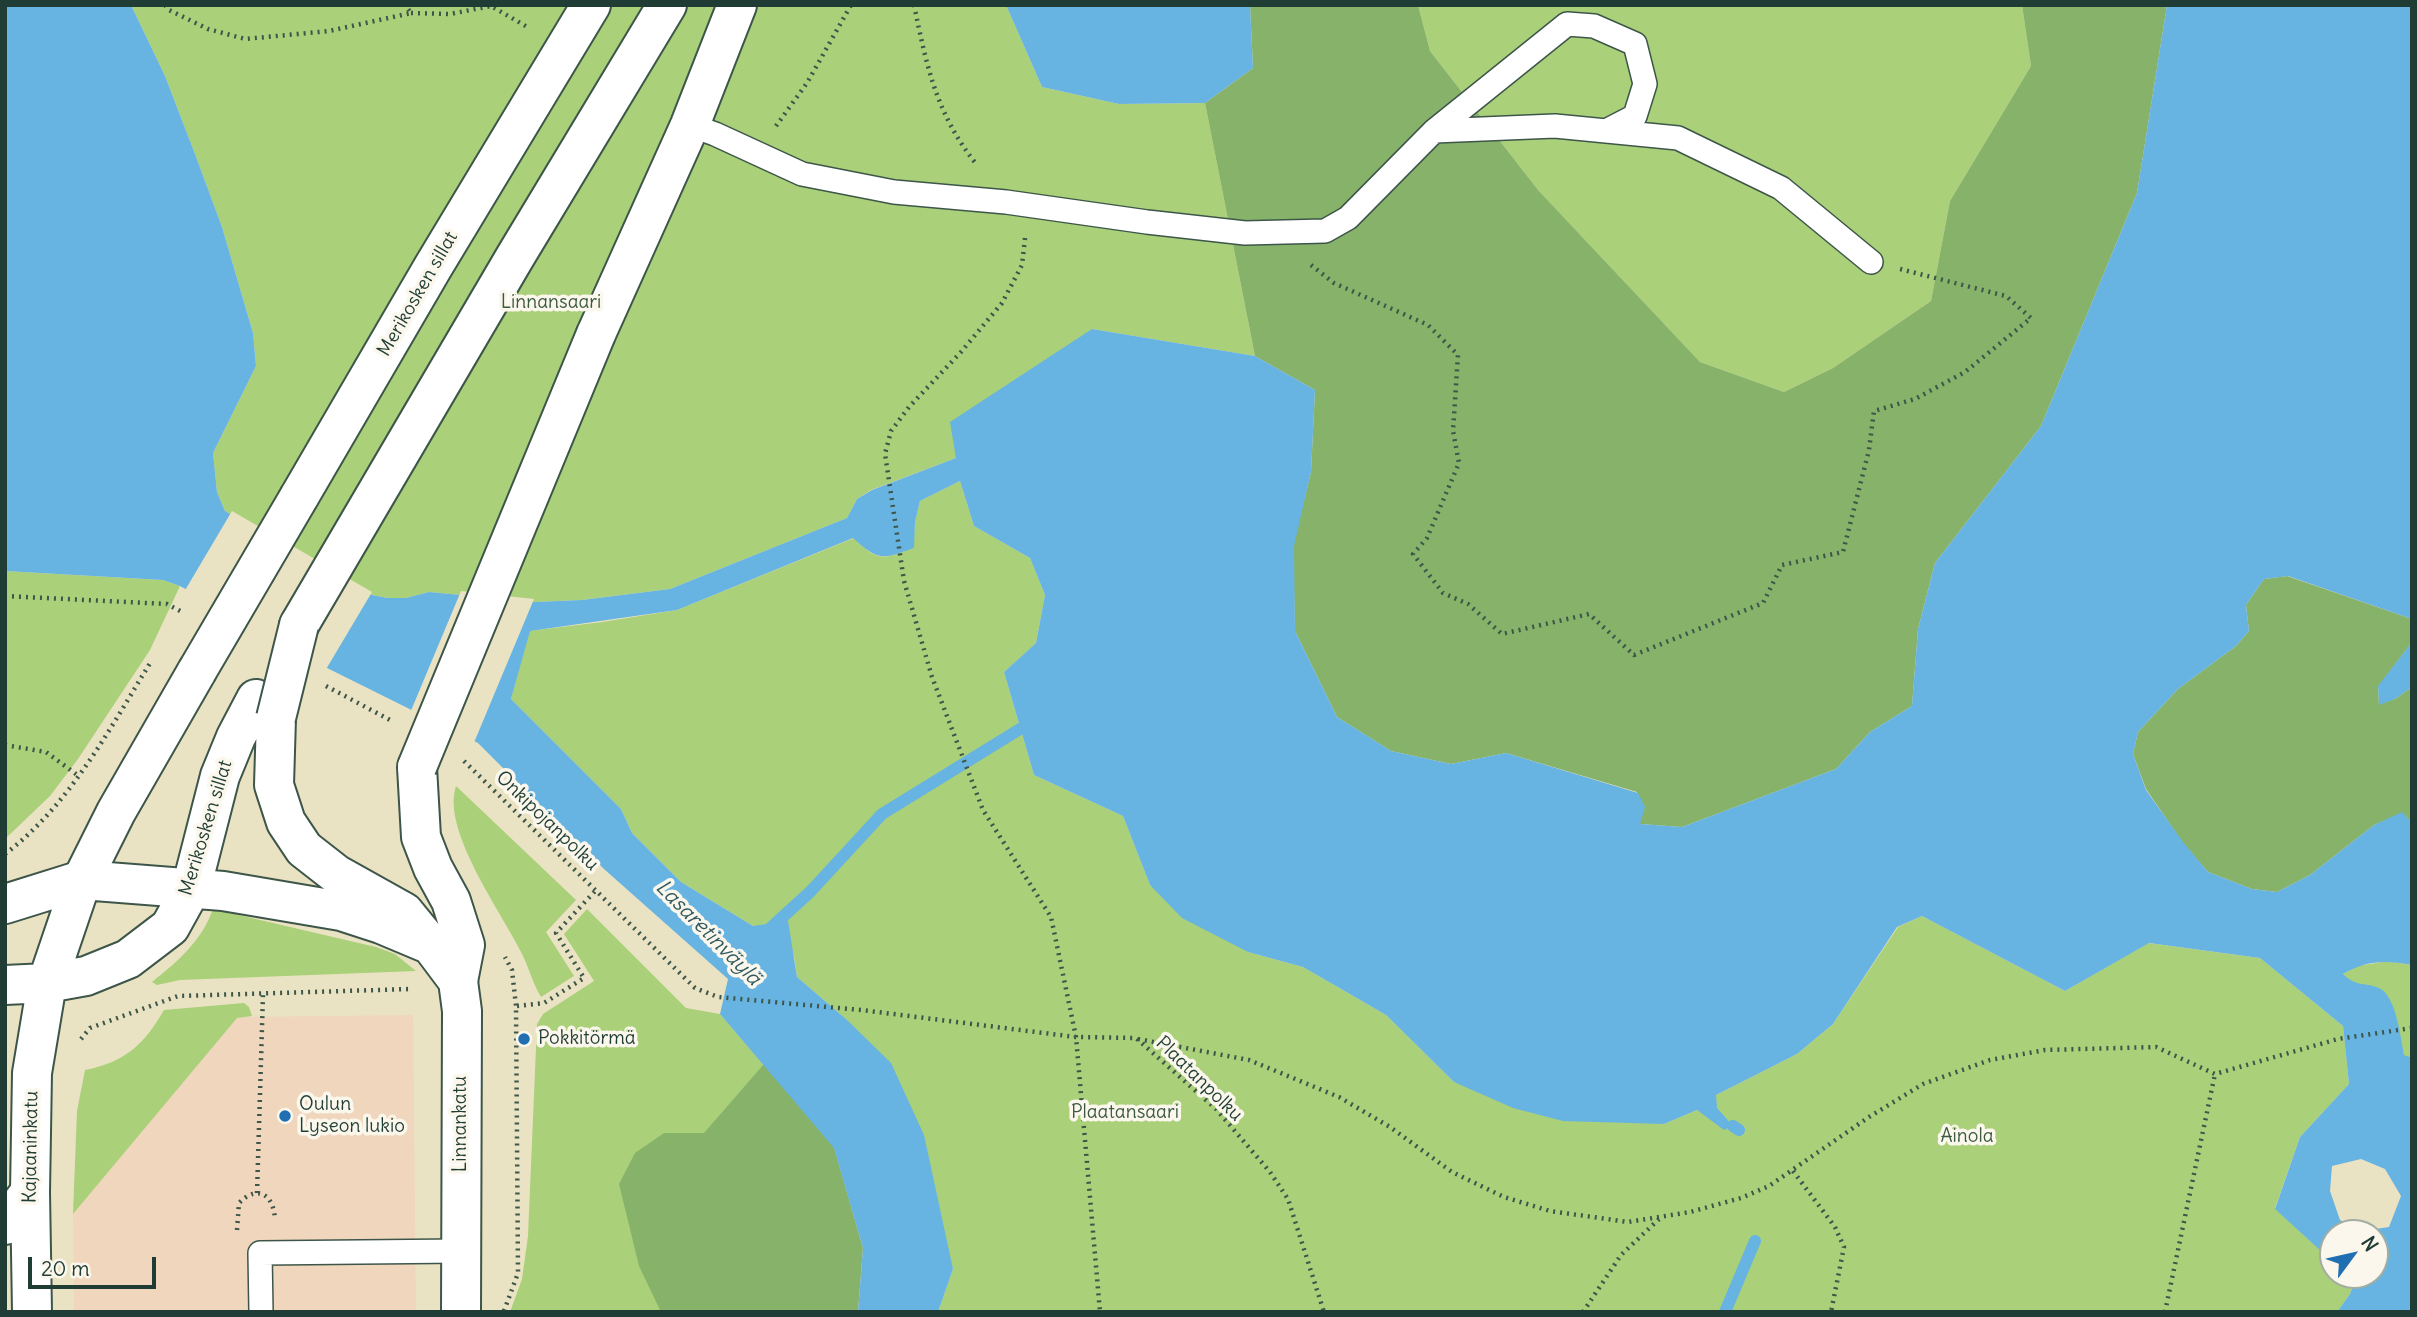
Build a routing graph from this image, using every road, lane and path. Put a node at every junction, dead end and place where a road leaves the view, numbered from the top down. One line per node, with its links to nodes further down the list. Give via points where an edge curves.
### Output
1 (165, 5): 10 (path, via 208,29 245,39 329,31)
2 (405, 5): 10 (path)
3 (445, 5): 11 (path)
4 (591, 5): 30 (main road, Merikosken sillat, bridge, via 197,671)
5 (667, 5): 24 (main road, bridge, via 299,625)
6 (737, 5): 13 (main road)
7 (851, 5): 16 (path, via 807,83)
8 (914, 5): 17 (path, via 942,111)
9 (490, 6): 11 (path); 12 (path)
10 (411, 13): 11 (path)
11 (450, 13)
12 (532, 29)
13 (690, 125): 16 (lane); 38 (main road, bridge, via 596,334 417,767 421,837 451,901 465,946)
14 (1434, 131): 15 (lane, via 1555,126); 15 (lane, via 1566,24 1594,26 1635,44 1645,84 1634,116); 18 (lane, via 1348,218 1325,231)
15 (1606, 131): 19 (lane, via 1678,138 1780,188)
16 (757, 153): 17 (lane, via 815,177 894,192)
17 (1006, 202): 18 (lane, via 1147,222); 43 (path, via 1026,232 1022,265 1002,303 891,431 885,454 904,581 932,677 983,810 1051,916)
18 (1269, 232): 19 (path, via 1334,283 1428,325 1458,355 1453,431 1459,463 1427,538 1413,554 1443,593 1468,604 1502,634 1589,614 1634,655 1763,603 1782,565 1843,552 1874,411 1915,400 1965,372 2031,318 2006,296)
19 (1871, 262)
20 (5, 596): 21 (path)
21 (167, 604)
22 (155, 655): 28 (path)
23 (336, 691): 25 (path)
24 (266, 708): 31 (main road, Merikosken sillat, via 236,737 220,776); 34 (main road, via 274,785 286,822 304,849 336,874 404,912)
25 (395, 723)
26 (5, 745): 28 (path, via 46,752)
27 (454, 755): 32 (path, Onkipojanpolku, via 466,761)
28 (80, 777): 29 (path)
29 (5, 854)
30 (82, 880): 31 (main road); 33 (main road); 36 (main road, Merikosken sillat)
31 (191, 889): 34 (main road, via 341,911); 36 (main road, Merikosken sillat, via 170,927 128,959 86,976)
32 (597, 889): 40 (path, Onkipojanpolku, via 695,988); 41 (path, via 556,933 584,978 544,1003)
33 (5, 904)
34 (431, 945): 38 (main road)
35 (512, 970): 41 (path)
36 (47, 984): 37 (main road); 48 (main road, Kajaaninkatu, via 32,1073)
37 (5, 985)
38 (440, 985): 39 (path); 52 (main road, Linnankatu, via 462,1011)
39 (263, 994): 45 (path, via 178,996 90,1028); 49 (path)
40 (718, 997): 43 (path, Plaatanpolku)
41 (516, 1006): 56 (path, via 518,1273)
42 (2412, 1028): 46 (path, via 2338,1039)
43 (1076, 1037): 44 (path, Plaatanpolku); 57 (path)
44 (1136, 1038): 50 (path, via 1249,1060 1339,1097 1452,1172 1504,1197 1591,1218); 58 (path, Plaatanpolku, via 1216,1109 1276,1181 1288,1199)
45 (78, 1043)
46 (2215, 1074): 47 (path, via 2156,1048 2045,1050 1990,1060 1923,1084); 61 (path)
47 (1793, 1171): 50 (path, via 1741,1198); 60 (path, via 1835,1227 1844,1247)
48 (30, 1192): 51 (main road); 53 (main road, Kajaaninkatu)
49 (257, 1193)
50 (1659, 1219): 59 (path, via 1621,1255)
51 (5, 1225)
52 (461, 1251): 54 (lane, via 260,1253); 55 (main road, Linnankatu)
53 (32, 1312)
54 (261, 1312)
55 (461, 1312)
56 (504, 1312)
57 (1100, 1312)
58 (1324, 1312)
59 (1583, 1312)
60 (1830, 1312)
61 (2165, 1312)

